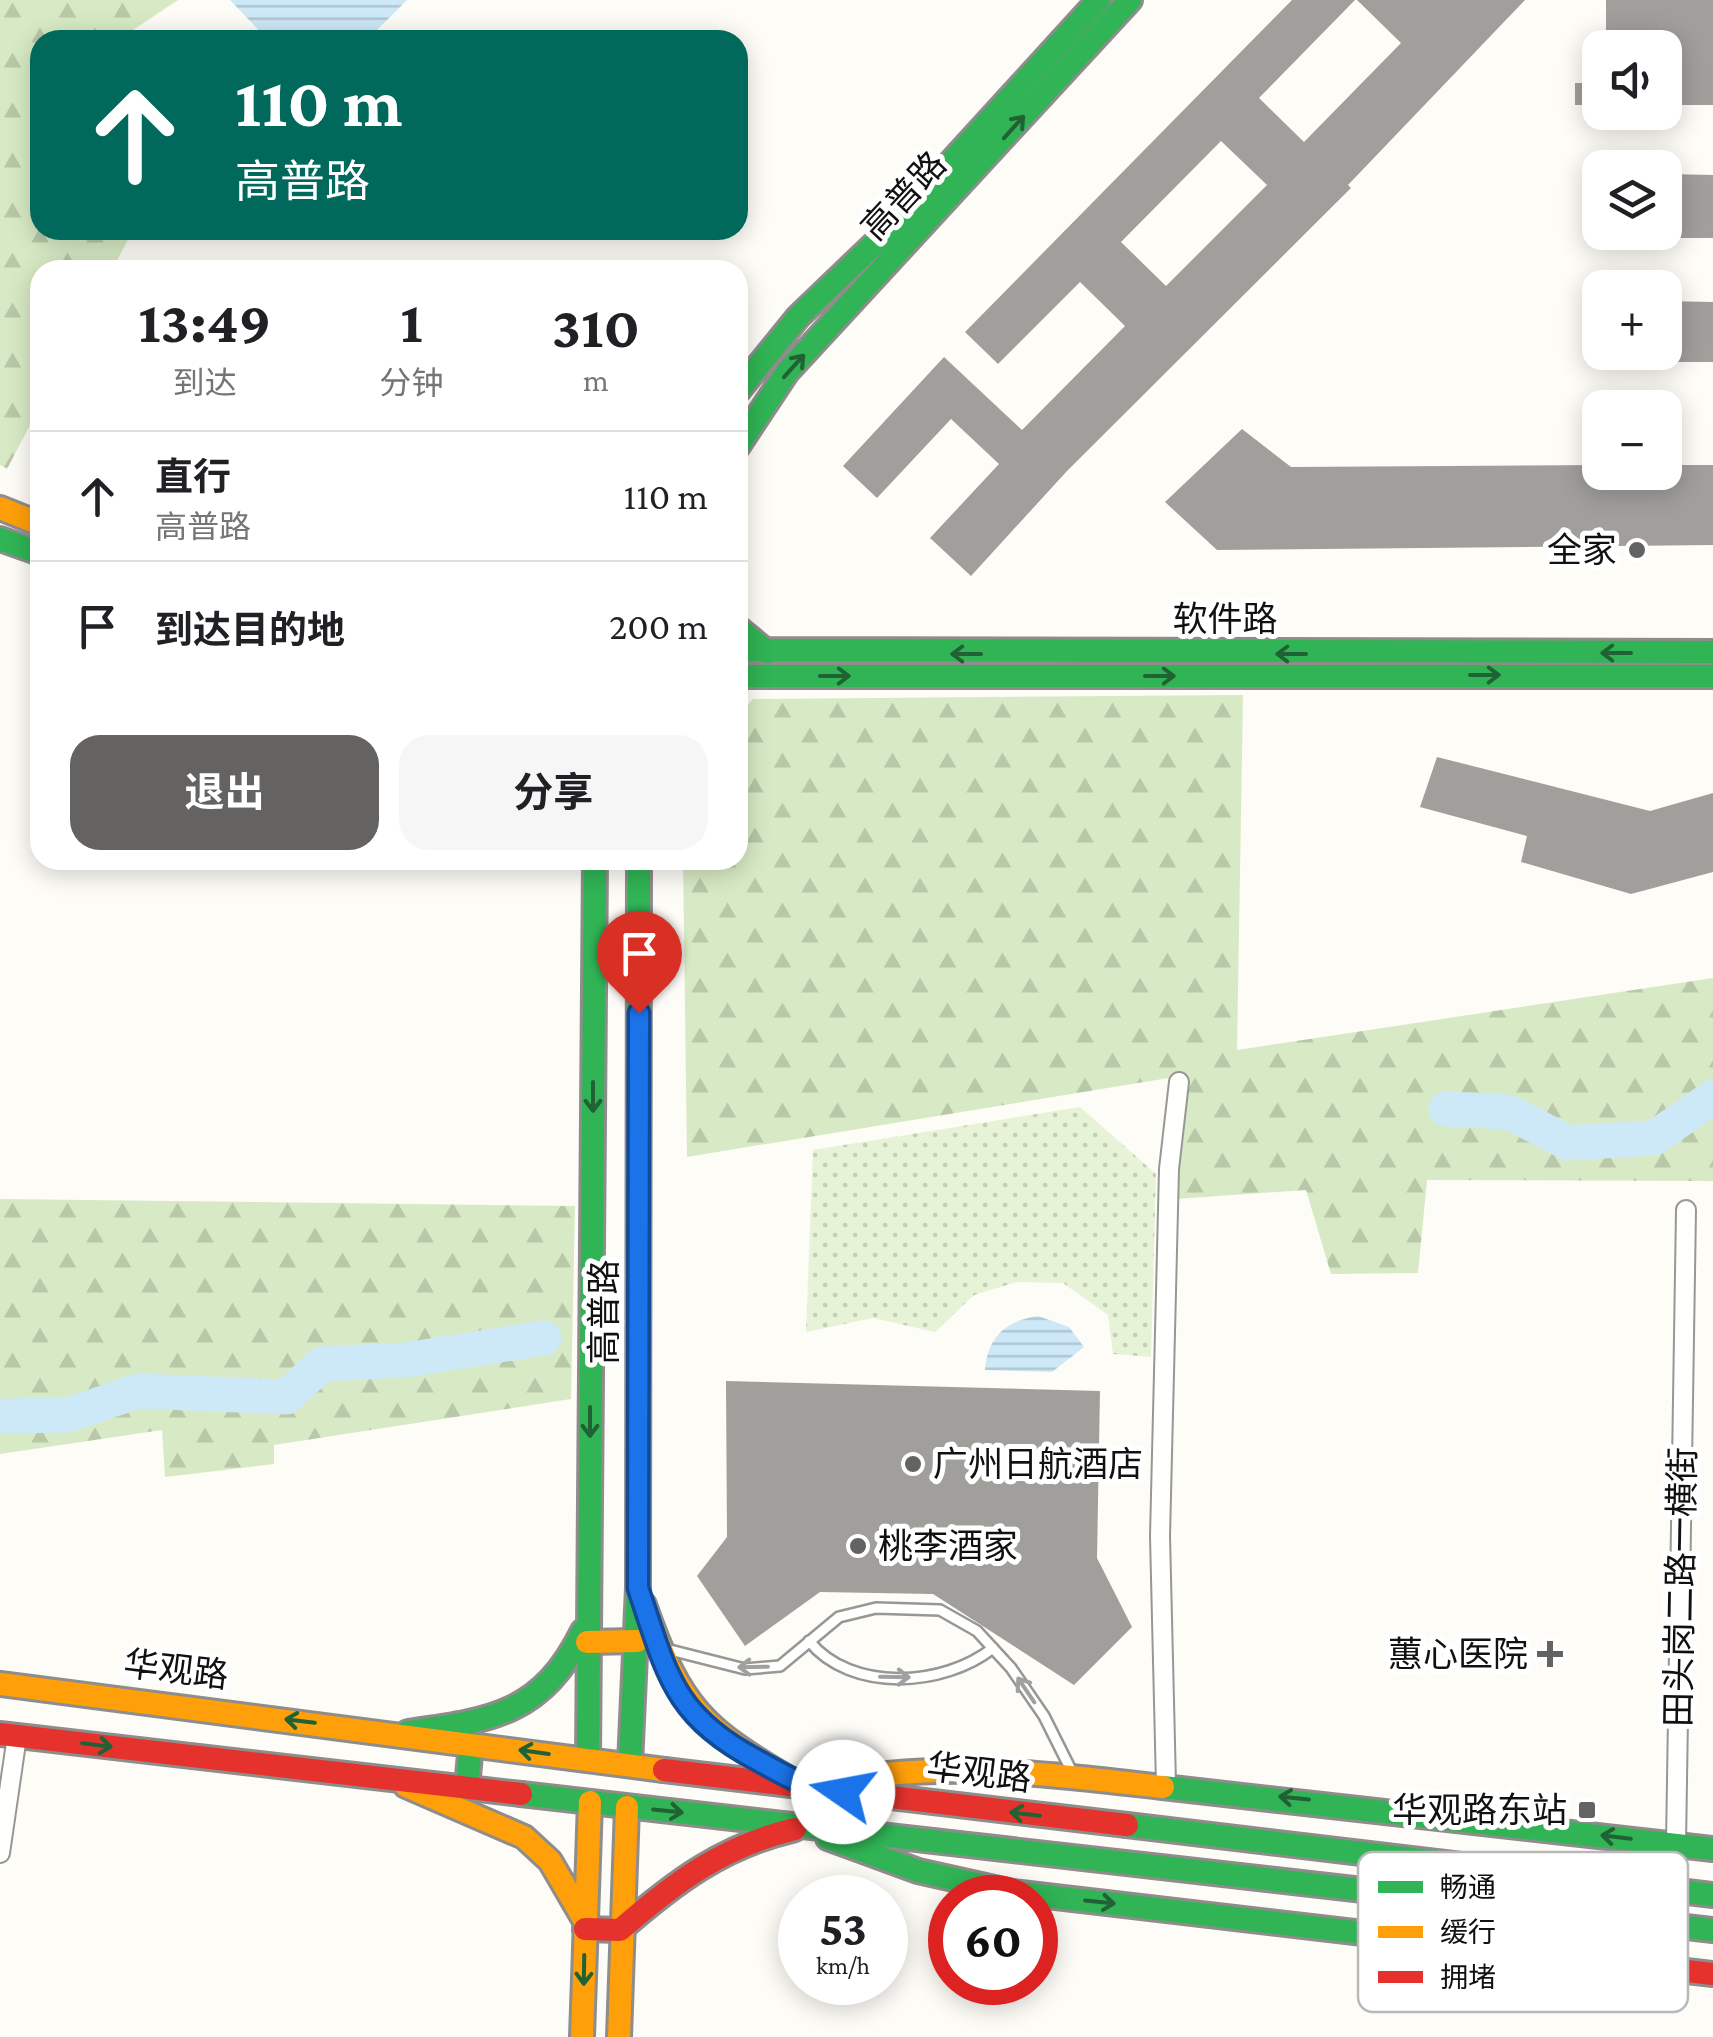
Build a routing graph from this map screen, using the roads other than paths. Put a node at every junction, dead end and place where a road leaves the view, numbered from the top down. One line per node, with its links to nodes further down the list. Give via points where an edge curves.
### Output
1 (1098, 0): 3 (main road, 高普路, via 889,230 798,316)
2 (1130, 0): 4 (main road, 高普路, one-way to 2, via 787,372)
3 (748, 378)
4 (748, 431)
5 (0, 508): 6 (main road)
6 (30, 520)
7 (0, 539): 8 (main road)
8 (30, 550)
9 (748, 636): 11 (main road)
10 (748, 651): 11 (main road, 软件路)
11 (767, 652): 12 (main road, 软件路, one-way to 11)
12 (1713, 652)
13 (748, 676): 14 (main road, 软件路)
14 (766, 676): 15 (main road, 软件路, one-way to 15); 16 (main road)
15 (1713, 676)
16 (748, 685)
17 (595, 870): 21 (main road, 高普路, one-way to 21)
18 (639, 870): 24 (main road, 高普路, via 638,1588)
19 (1179, 1082): 34 (street, via 1169,1169 1160,1536)
20 (1686, 1210): 40 (street, 田头岗二路一横街)
21 (589, 1598): 22 (main road, 高普路); 27 (main road, via 575,1649 543,1695 508,1714)
22 (587, 1642): 24 (main road); 30 (main road, 高普路)
23 (809, 1642): 24 (lane, one-way to 24, via 780,1666 745,1669); 25 (lane, one-way to 25, via 821,1656 861,1674 901,1680 942,1672); 25 (lane, via 839,1617 876,1608 940,1610)
24 (648, 1644): 31 (main road, 高普路); 36 (main road, via 696,1720)
25 (993, 1648): 32 (lane, one-way to 25, via 1044,1716)
26 (0, 1684): 27 (main road, 华观路, one-way to 26)
27 (397, 1733): 29 (main road, 华观路)
28 (8, 1735): 33 (main road, one-way to 33); 42 (street)
29 (471, 1744): 30 (main road, 华观路, one-way to 29); 35 (main road)
30 (588, 1759): 31 (main road, 华观路)
31 (630, 1764): 36 (main road, 华观路)
32 (1073, 1775): 34 (main road); 36 (main road, via 930,1768)
33 (388, 1779): 35 (main road); 47 (main road, via 524,1838 550,1861)
34 (1166, 1784): 40 (main road, one-way to 34)
35 (467, 1788): 37 (main road)
36 (804, 1788): 43 (main road, 华观路, one-way to 36)
37 (590, 1802): 38 (main road); 47 (main road)
38 (627, 1807): 39 (main road, one-way to 39); 49 (main road)
39 (804, 1827): 44 (main road); 49 (main road, via 723,1849 690,1868); 51 (main road, one-way to 51, via 880,1862 943,1880)
40 (1676, 1844): 41 (main road)
41 (1713, 1850)
42 (0, 1853)
43 (1358, 1853)
44 (1358, 1890)
45 (1688, 1892): 46 (main road, 华观路, one-way to 45)
46 (1713, 1895)
47 (585, 1925): 49 (main road); 54 (main road, one-way to 54)
48 (1688, 1927): 50 (main road)
49 (620, 1930): 55 (main road)
50 (1713, 1930)
51 (1358, 1932)
52 (1688, 1971): 53 (main road, one-way to 53)
53 (1713, 1974)
54 (582, 2037)
55 (619, 2037)

